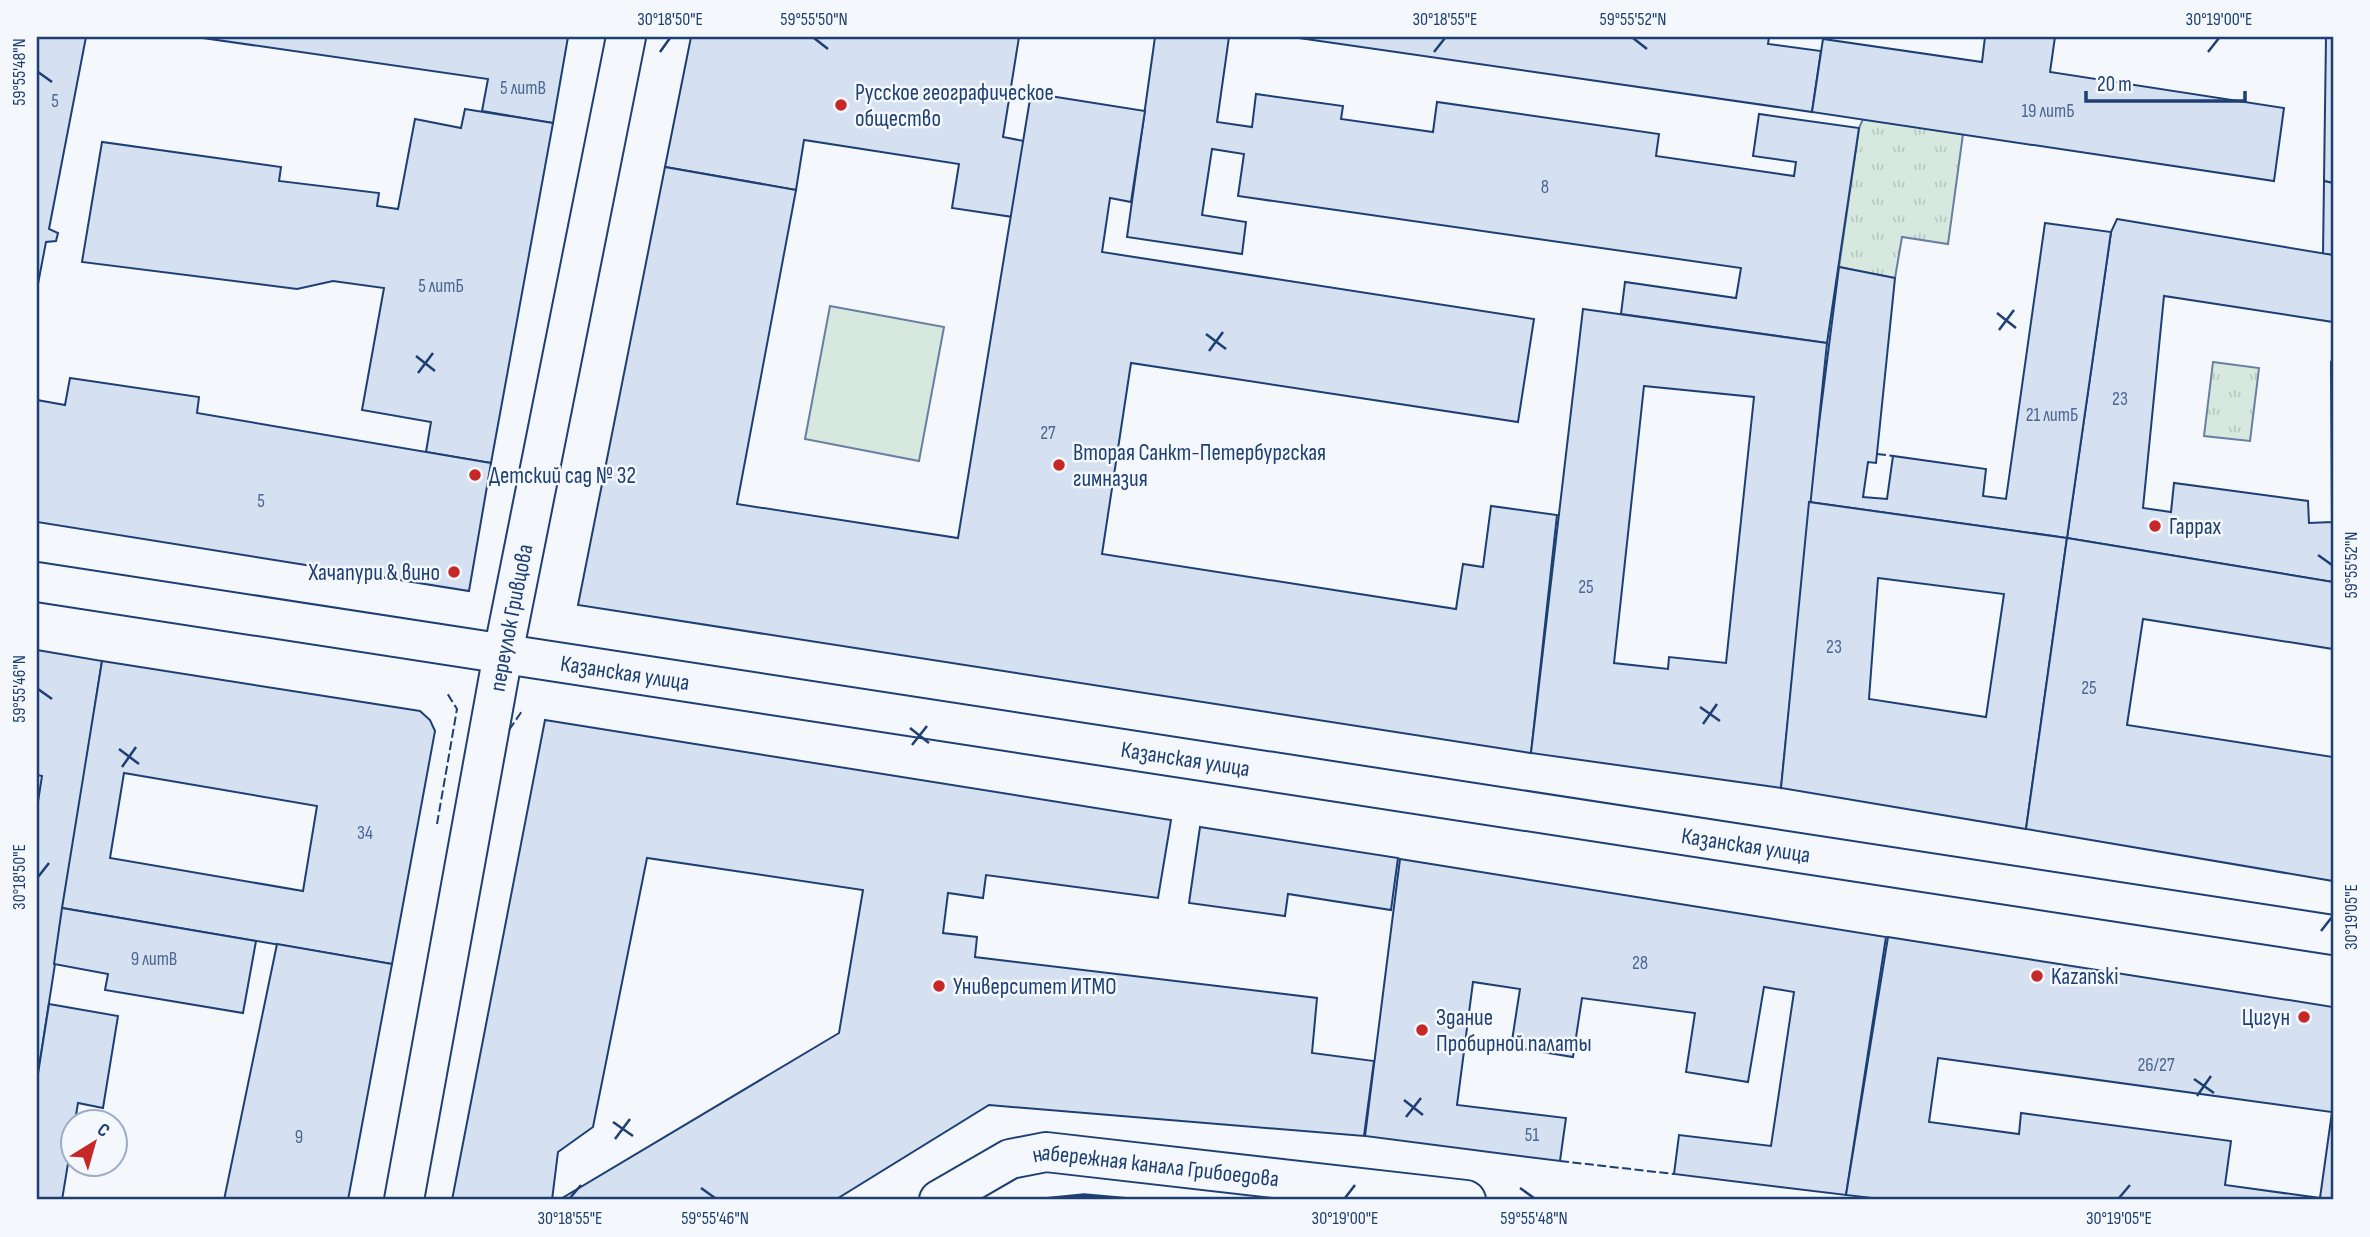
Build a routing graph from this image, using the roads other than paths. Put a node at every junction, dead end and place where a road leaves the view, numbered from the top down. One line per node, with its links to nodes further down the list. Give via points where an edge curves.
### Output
1 (626, 37): 3 (street, переулок Гривцова)
2 (37, 582): 3 (street, Казанская улица)
3 (503, 654): 4 (street, Казанская улица); 5 (street, переулок Гривцова)
4 (2333, 935)
5 (404, 1200)
6 (939, 1200): 7 (street, набережная канала Грибоедова, via 1010,1159 1046,1152)
7 (1466, 1200)

